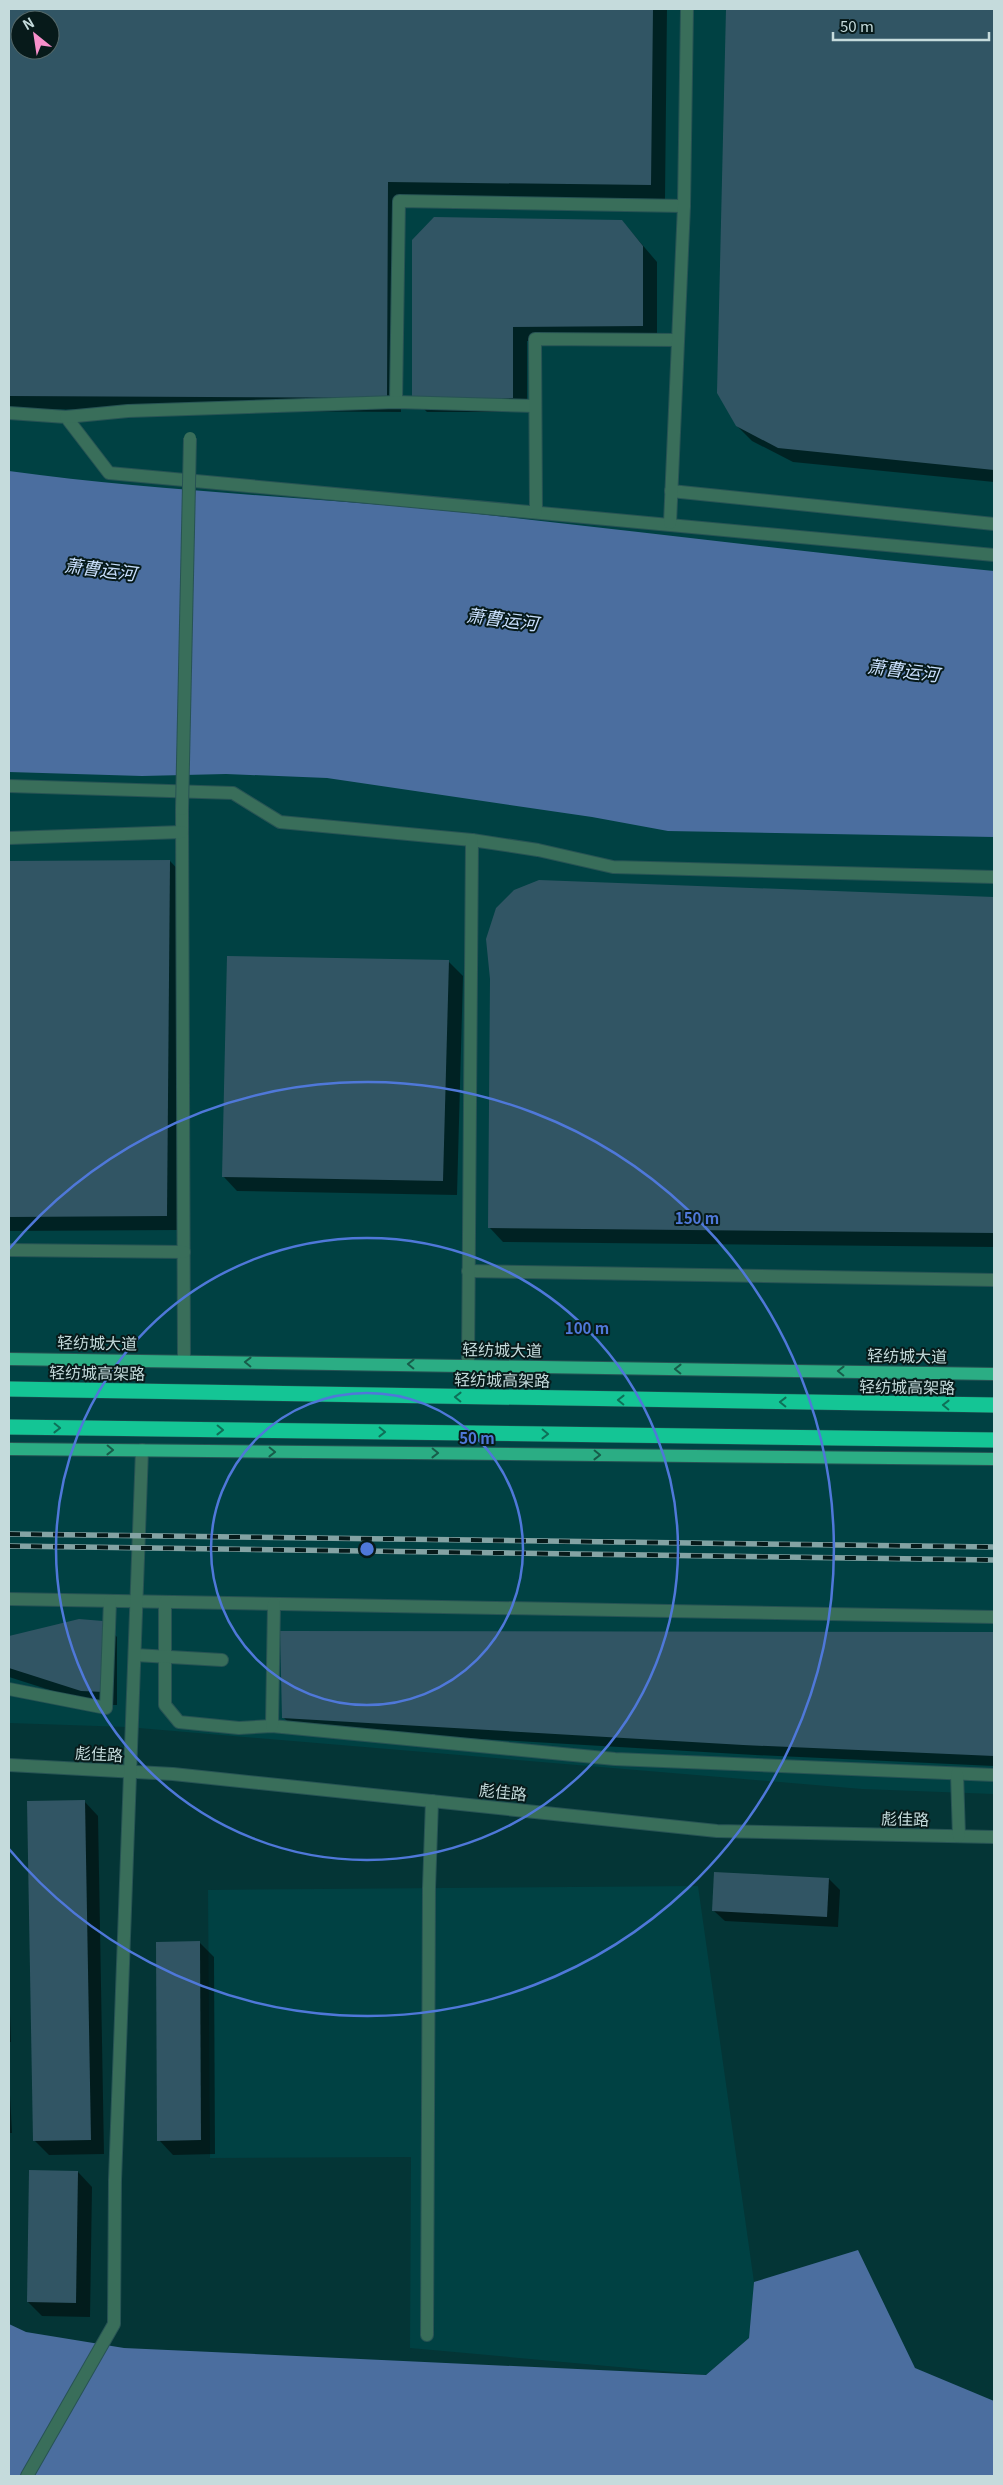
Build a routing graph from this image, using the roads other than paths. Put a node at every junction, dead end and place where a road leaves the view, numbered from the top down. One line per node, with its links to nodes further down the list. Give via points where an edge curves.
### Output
1 (688, 9): 2 (street)
2 (684, 206): 3 (street); 4 (street, via 399,201)
3 (678, 340): 5 (street, via 535,339); 9 (street)
4 (396, 402): 5 (street); 7 (street)
5 (536, 406): 10 (street)
6 (9, 413): 7 (street)
7 (66, 416): 10 (street, via 109,473)
8 (190, 438): 15 (street, bridge)
9 (672, 491): 11 (street); 12 (street)
10 (536, 512): 11 (street)
11 (670, 523): 13 (street)
12 (994, 524)
13 (994, 555)
14 (9, 786): 17 (street, via 233,793 280,822)
15 (182, 832): 16 (street); 20 (street)
16 (9, 838)
17 (472, 840): 18 (street, via 538,850 613,867); 21 (street)
18 (994, 877)
19 (9, 1250): 20 (street)
20 (184, 1252): 24 (street)
21 (468, 1271): 22 (street); 25 (street)
22 (994, 1280)
23 (9, 1359): 24 (main road, 轻纺城大道)
24 (184, 1361): 25 (main road, 轻纺城大道, one-way to 24)
25 (468, 1365): 26 (main road, 轻纺城大道, one-way to 25)
26 (994, 1374)
27 (9, 1390): 28 (highway, 轻纺城高架路, one-way to 27)
28 (994, 1405)
29 (9, 1427): 30 (highway, one-way to 30)
30 (994, 1440)
31 (9, 1449): 32 (main road, one-way to 32)
32 (142, 1450): 33 (main road, one-way to 33); 36 (street)
33 (994, 1459)
34 (9, 1599): 35 (street)
35 (110, 1601): 36 (street); 43 (street, via 106,1708)
36 (137, 1602): 37 (street); 40 (street)
37 (165, 1602): 38 (street); 41 (street)
38 (274, 1604): 39 (street); 44 (street)
39 (994, 1617)
40 (135, 1655): 41 (street); 46 (street)
41 (165, 1658): 42 (street); 44 (street, via 165,1705 179,1722 239,1728)
42 (222, 1660)
43 (9, 1689)
44 (272, 1726): 47 (street, via 615,1759)
45 (9, 1765): 46 (street, 彪佳路)
46 (130, 1772): 49 (street, 彪佳路); 53 (street, via 115,2180 114,2324)
47 (957, 1774): 48 (street); 50 (street)
48 (994, 1775)
49 (432, 1801): 50 (street, 彪佳路, via 717,1831); 52 (street)
50 (959, 1836): 51 (street, 彪佳路)
51 (994, 1837)
52 (427, 2334)
53 (27, 2476)

